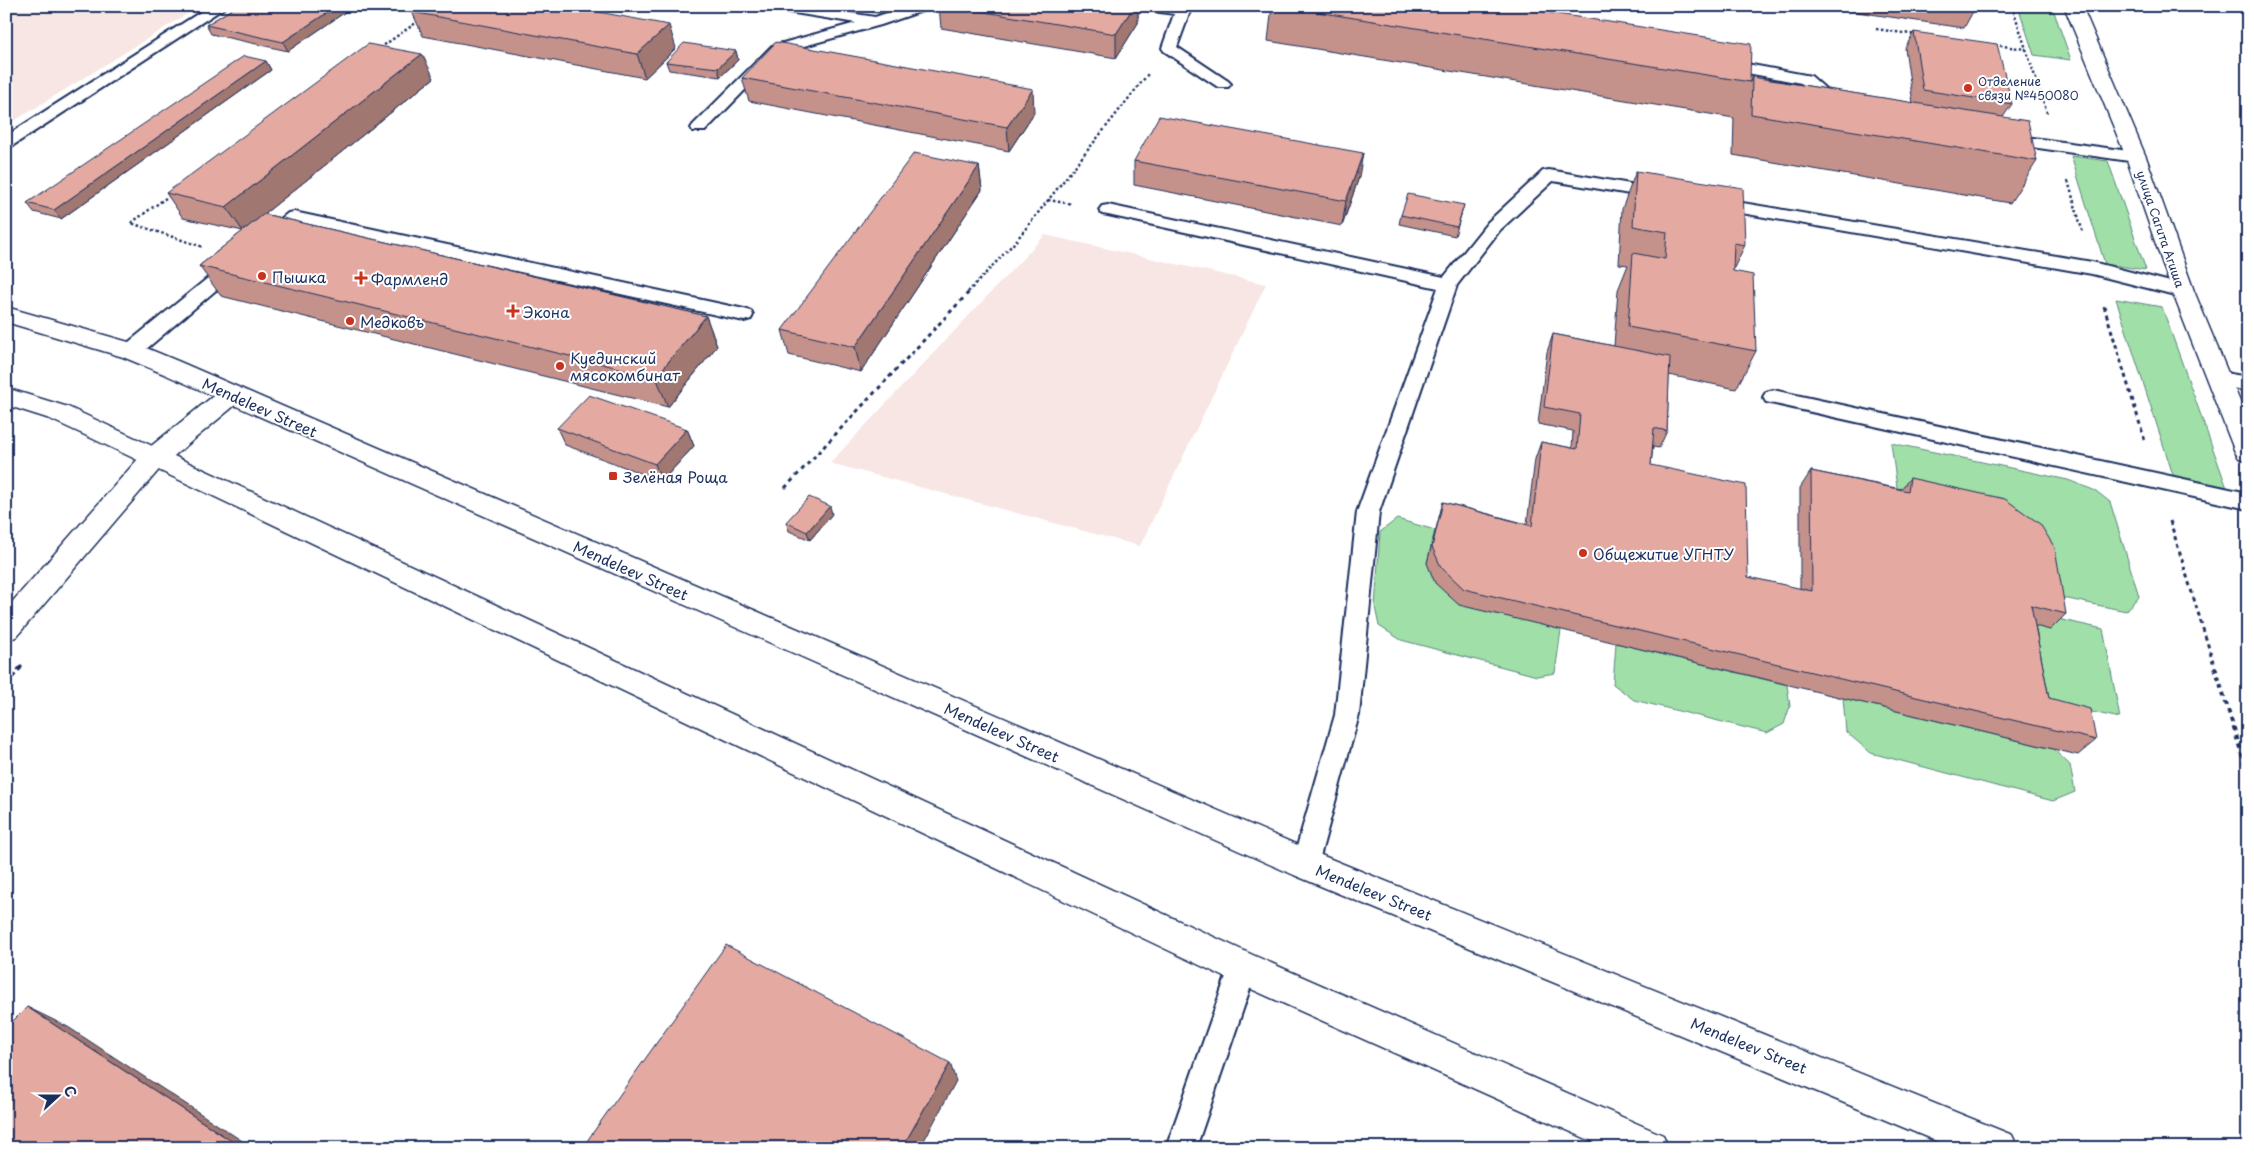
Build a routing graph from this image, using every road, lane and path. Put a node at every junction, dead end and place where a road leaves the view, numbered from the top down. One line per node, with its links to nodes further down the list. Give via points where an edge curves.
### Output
1 (220, 6): 21 (lane)
2 (776, 6): 9 (lane)
3 (923, 6): 9 (lane)
4 (1146, 6): 7 (lane)
5 (2012, 6): 14 (path)
6 (2073, 6): 23 (main road, улица Сагита Агиша)
7 (1184, 9): 13 (lane)
8 (424, 18): 15 (path)
9 (876, 22): 19 (lane, via 777,49)
10 (1876, 29): 11 (path)
11 (1923, 36)
12 (1989, 44): 14 (path)
13 (1169, 48): 17 (lane); 43 (path, via 1015,242)
14 (2026, 49): 22 (path)
15 (375, 52)
16 (1708, 62): 18 (lane, via 1806,79)
17 (1223, 84)
18 (1850, 118)
19 (699, 128)
20 (1992, 137): 22 (lane)
21 (6, 143)
22 (2059, 146): 23 (lane); 29 (path)
23 (2136, 157): 31 (main road, улица Сагита Агиша)
24 (172, 194): 28 (path, via 131,223)
25 (1675, 197): 30 (lane, via 1549,175 1494,226)
26 (1695, 200): 29 (lane)
27 (1108, 210): 30 (lane)
28 (249, 253): 33 (lane, via 294,217); 34 (lane)
29 (2092, 268): 31 (lane); 42 (path)
30 (1448, 284): 47 (lane, via 1368,512 1347,715)
31 (2183, 291): 35 (main road, улица Сагита Агиша)
32 (6, 314): 34 (main road, Mendeleev Street)
33 (744, 315)
34 (131, 351): 37 (main road, Mendeleev Street)
35 (2219, 379): 36 (lane); 40 (main road, улица Сагита Агиша)
36 (2248, 384)
37 (231, 395): 41 (main road); 47 (main road, Mendeleev Street)
38 (6, 396): 41 (main road, via 59,413)
39 (1773, 397): 42 (lane)
40 (2248, 452)
41 (154, 458): 45 (main road); 48 (main road)
42 (2158, 481): 44 (lane); 46 (path)
43 (785, 488)
44 (2248, 500)
45 (6, 629)
46 (2248, 774)
47 (1305, 864): 51 (main road, Mendeleev Street)
48 (1244, 968): 49 (lane); 50 (main road)
49 (1181, 1148)
50 (1650, 1148)
51 (1999, 1148)

